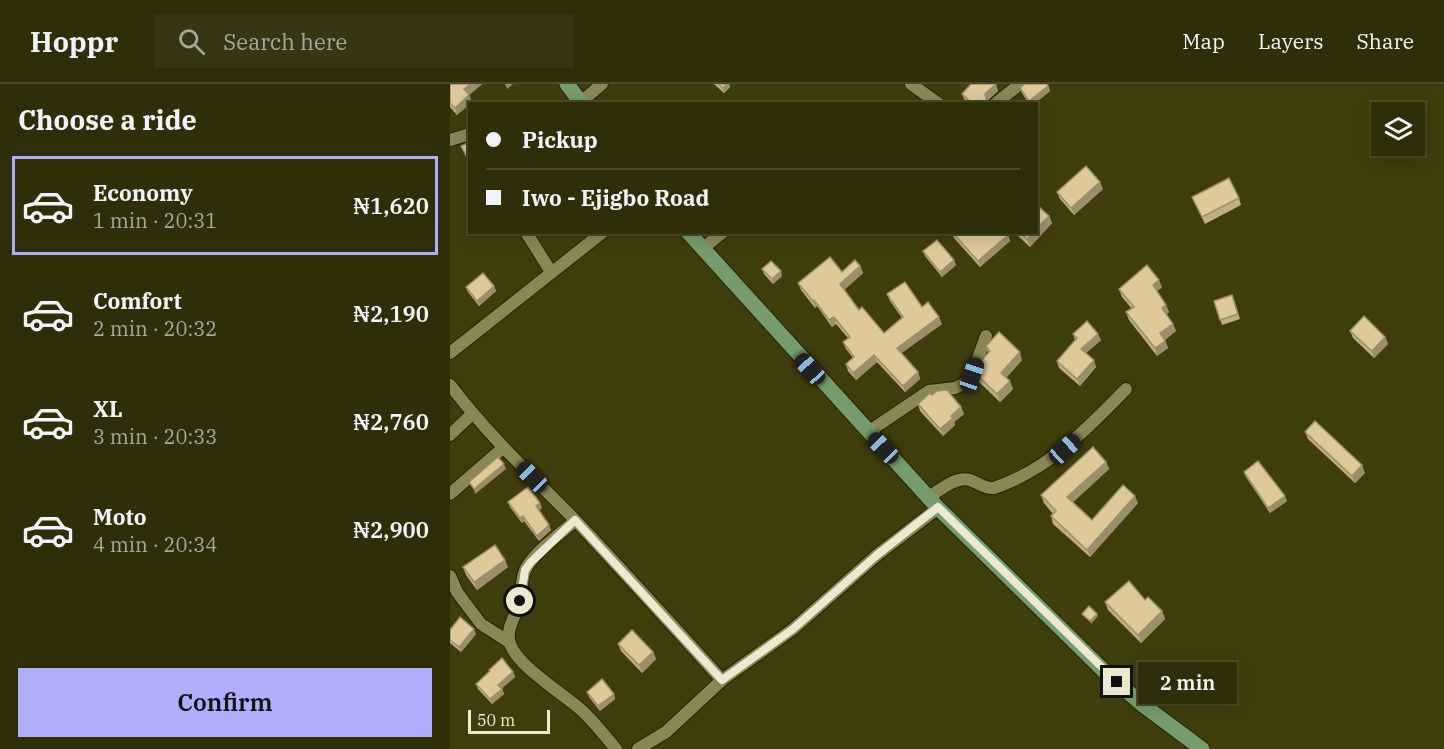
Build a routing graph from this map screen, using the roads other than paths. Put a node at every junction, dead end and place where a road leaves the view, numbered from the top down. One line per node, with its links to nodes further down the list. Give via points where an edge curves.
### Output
1 (567, 84): 5 (main road)
2 (602, 84): 6 (street)
3 (911, 84): 7 (street)
4 (1020, 84): 8 (street)
5 (578, 102)
6 (580, 102)
7 (936, 102)
8 (998, 102)
9 (468, 135): 10 (street)
10 (450, 140)
11 (527, 234): 16 (street)
12 (600, 234): 16 (street)
13 (690, 234): 15 (main road)
14 (721, 234): 15 (street)
15 (702, 249): 22 (main road)
16 (551, 272): 18 (street)
17 (986, 336): 22 (street, via 967,382 955,388 929,391)
18 (450, 353)
19 (450, 385): 21 (street)
20 (1126, 389): 26 (street, via 1094,423 1042,465 993,488 987,489 969,479 956,480)
21 (472, 414): 23 (street); 24 (street)
22 (868, 432): 26 (main road)
23 (450, 435)
24 (503, 448): 25 (street); 27 (street)
25 (450, 494)
26 (933, 502): 30 (street, via 793,629); 33 (main road, via 1104,671)
27 (575, 520): 29 (street, via 525,570); 30 (street)
28 (450, 576): 29 (street, via 481,624)
29 (509, 642): 31 (street, via 521,660 588,717)
30 (722, 680): 32 (street, via 666,732)
31 (616, 749)
32 (638, 749)
33 (1202, 749)

